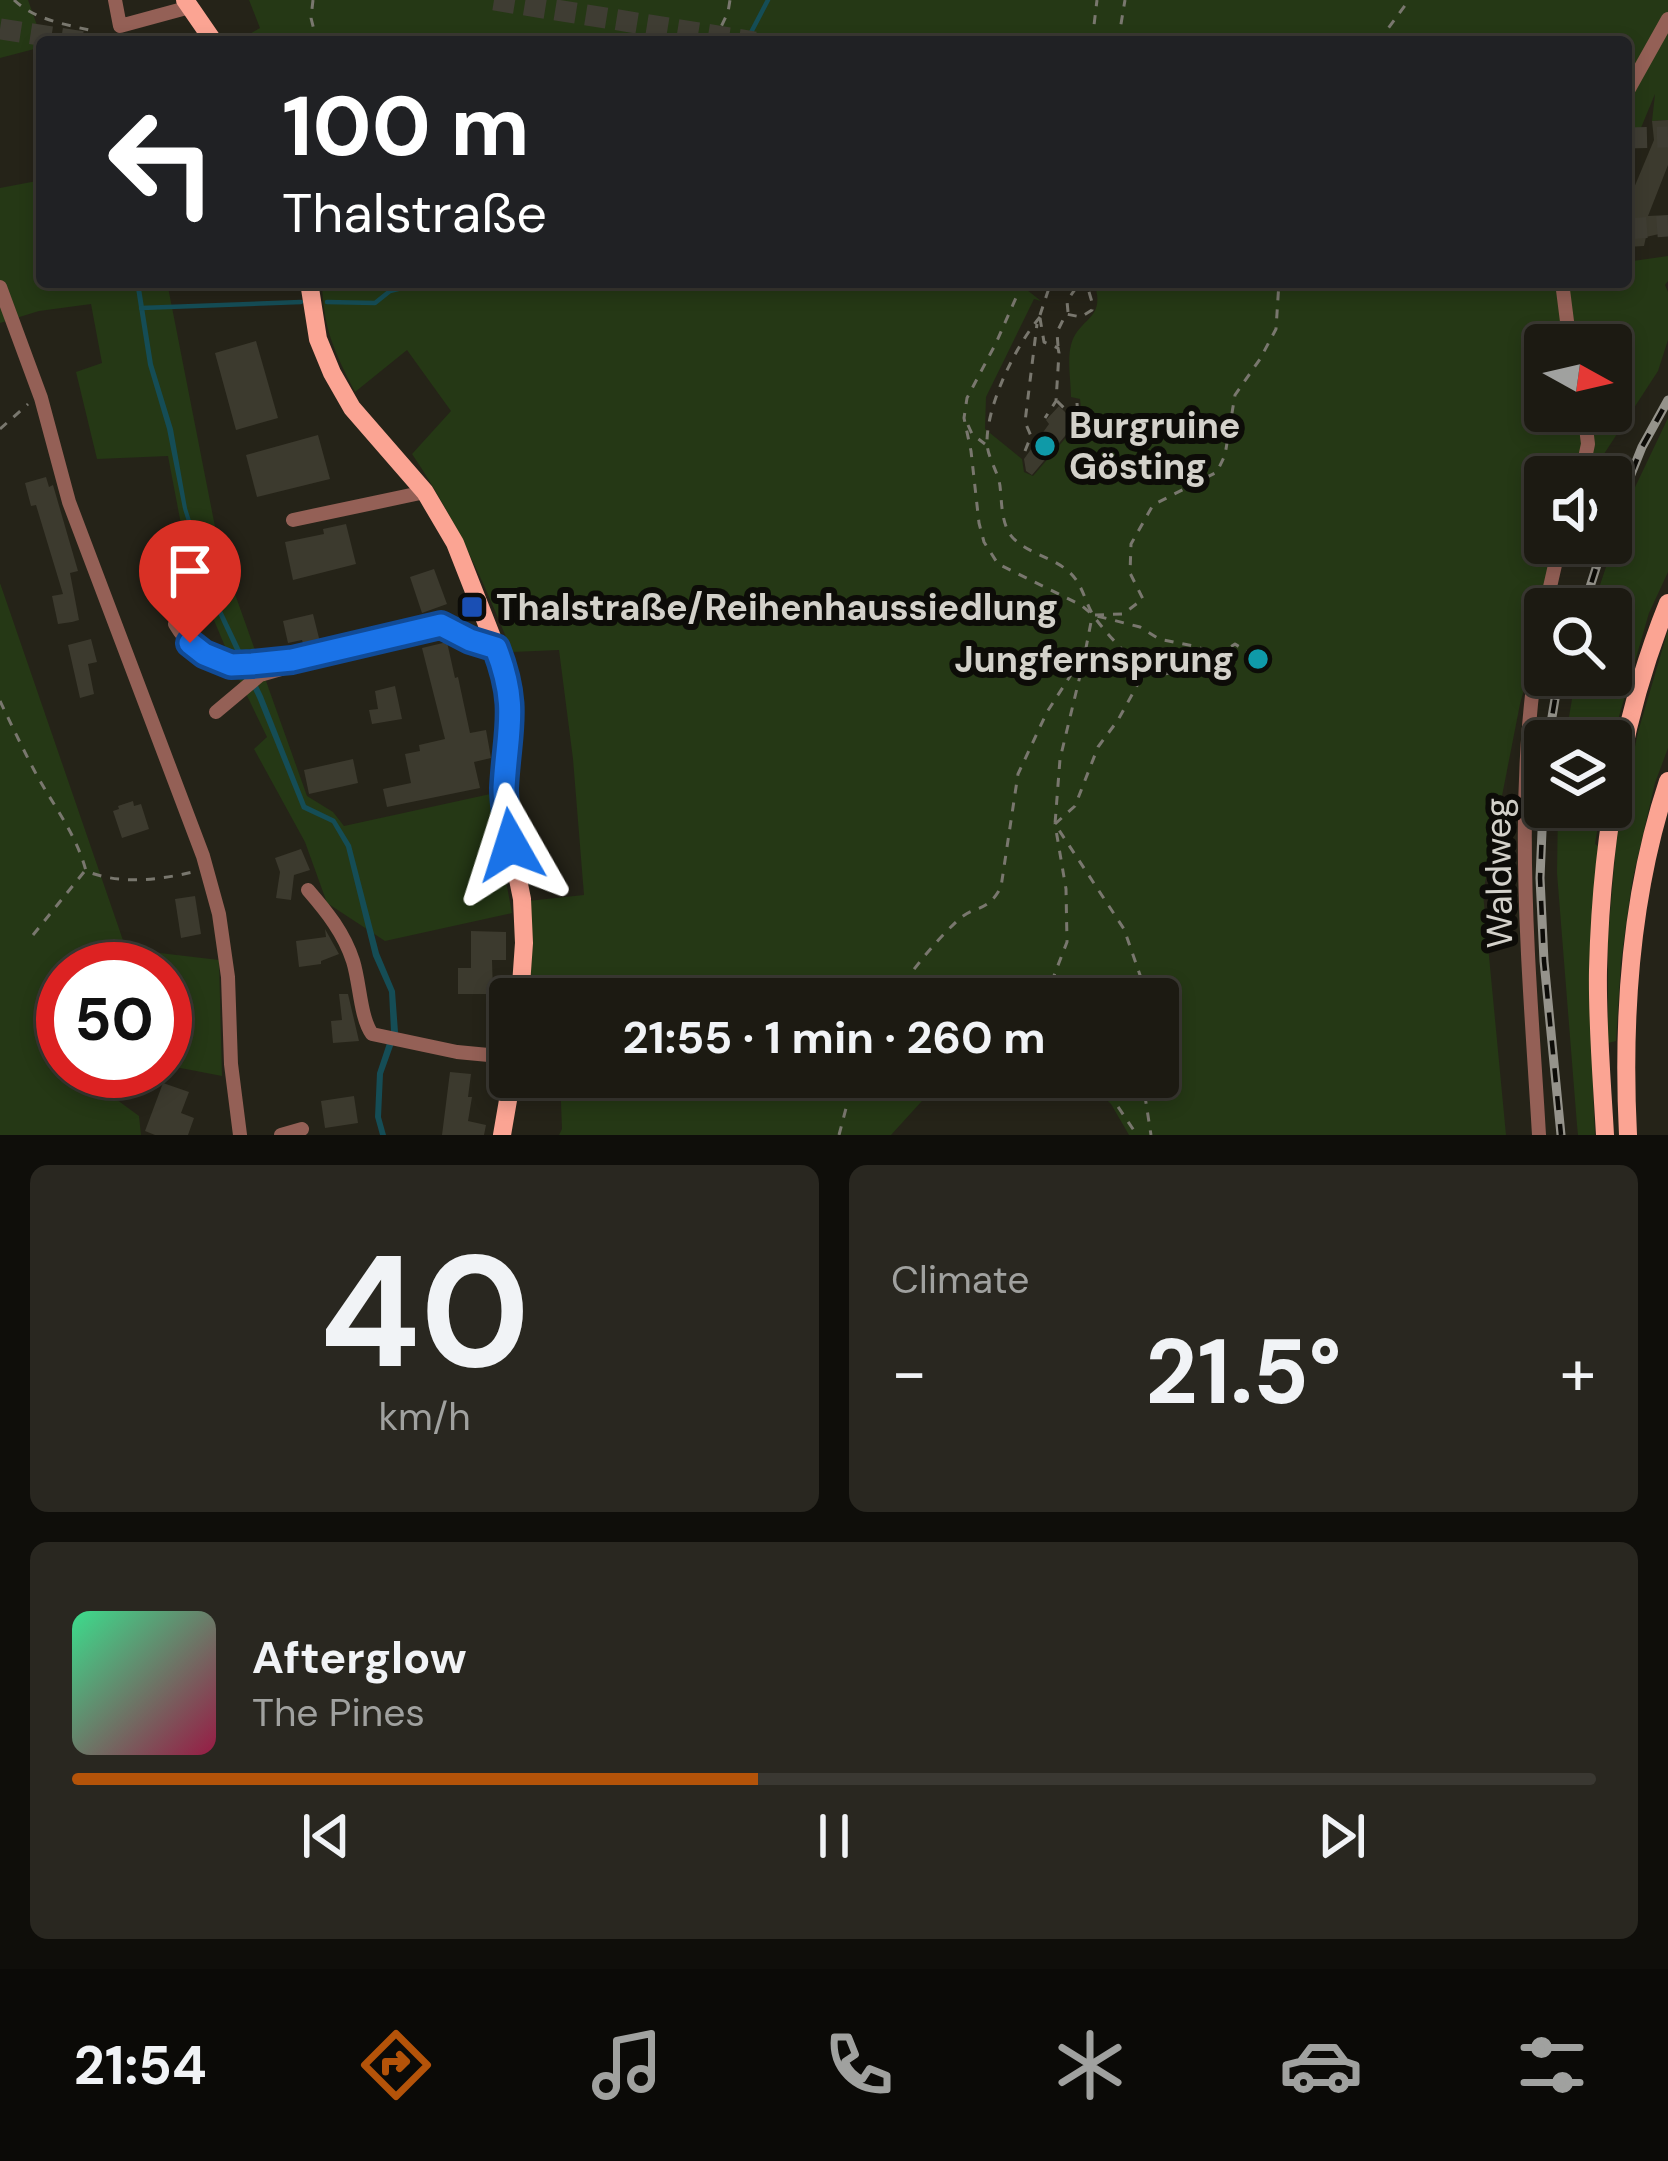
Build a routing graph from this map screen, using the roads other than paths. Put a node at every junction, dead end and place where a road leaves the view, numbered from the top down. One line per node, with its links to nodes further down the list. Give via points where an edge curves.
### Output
1 (115, 0): 4 (street, via 120,26)
2 (153, 0): 4 (street)
3 (188, 3): 4 (street); 6 (main road)
4 (159, 16)
5 (1668, 19): 7 (street)
6 (210, 36)
7 (1632, 83)
8 (0, 287): 26 (street, via 69,502 207,869 228,977)
9 (310, 288): 12 (main road, via 332,373)
10 (1563, 288): 11 (street)
11 (1567, 324)
12 (425, 492): 13 (street); 16 (main road)
13 (293, 520)
14 (1668, 603): 30 (main road, via 1631,712 1607,846 1598,971)
15 (176, 623): 17 (street, via 204,654)
16 (496, 648): 17 (street, via 441,625 292,660 281,670); 22 (main road, via 511,704 504,792 522,899)
17 (257, 668): 19 (street)
18 (1534, 696): 29 (street, Waldweg, via 1525,835)
19 (216, 712)
20 (1668, 781): 31 (main road, via 1631,951)
21 (308, 890): 23 (street, via 338,926 372,1034)
22 (522, 978)
23 (489, 1055)
24 (508, 1098): 28 (main road)
25 (302, 1129): 27 (street)
26 (240, 1135)
27 (281, 1135)
28 (502, 1135)
29 (1539, 1135)
30 (1605, 1135)
31 (1628, 1135)

